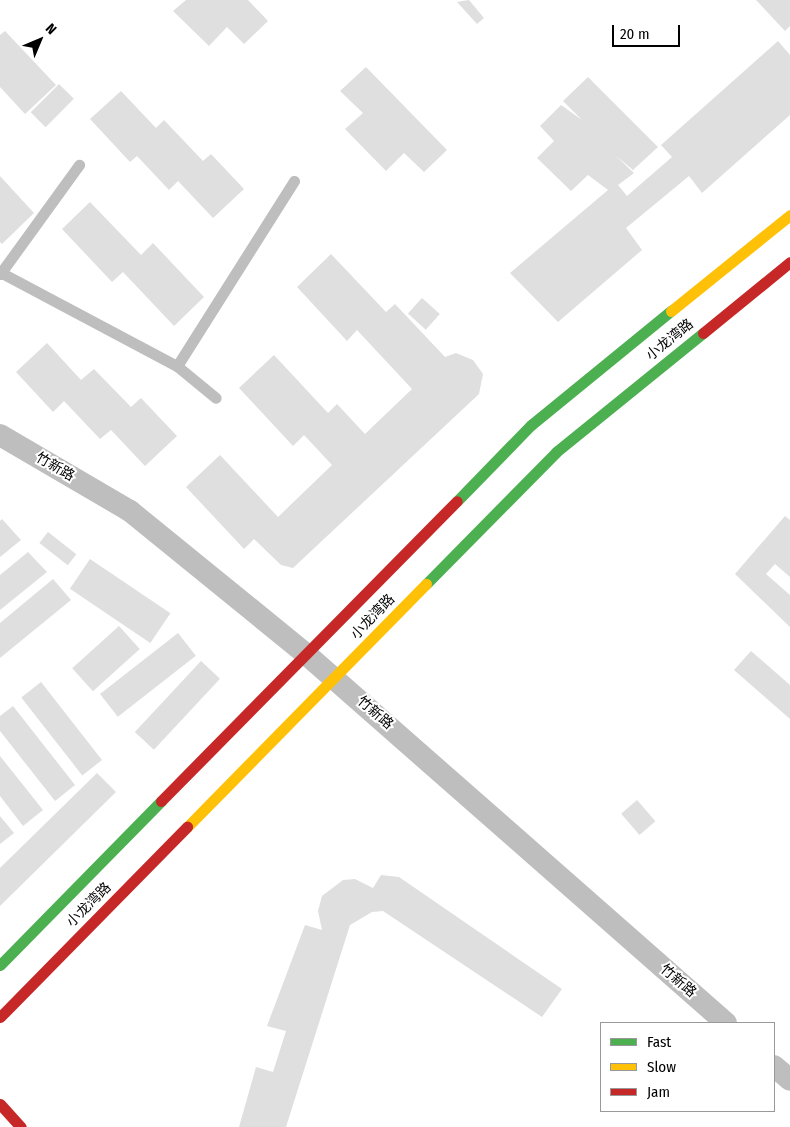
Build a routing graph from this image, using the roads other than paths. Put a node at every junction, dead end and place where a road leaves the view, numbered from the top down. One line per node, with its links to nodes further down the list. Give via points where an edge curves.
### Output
1 (79, 165): 5 (lane)
2 (294, 181): 6 (lane)
3 (790, 214): 9 (main road, 小龙湾路, via 531,425)
4 (790, 262): 10 (main road, 小龙湾路, via 556,452)
5 (0, 273): 6 (lane)
6 (177, 366): 7 (lane)
7 (216, 398)
8 (0, 435): 9 (street, 竹新路, via 130,511)
9 (306, 654): 10 (street, 竹新路); 11 (main road, 小龙湾路)
10 (334, 678): 12 (main road, 小龙湾路); 13 (street, 竹新路)
11 (0, 965)
12 (0, 1017)
13 (725, 1022)
14 (775, 1067): 15 (street)
15 (790, 1080)
16 (0, 1104): 17 (main road)
17 (21, 1127)

